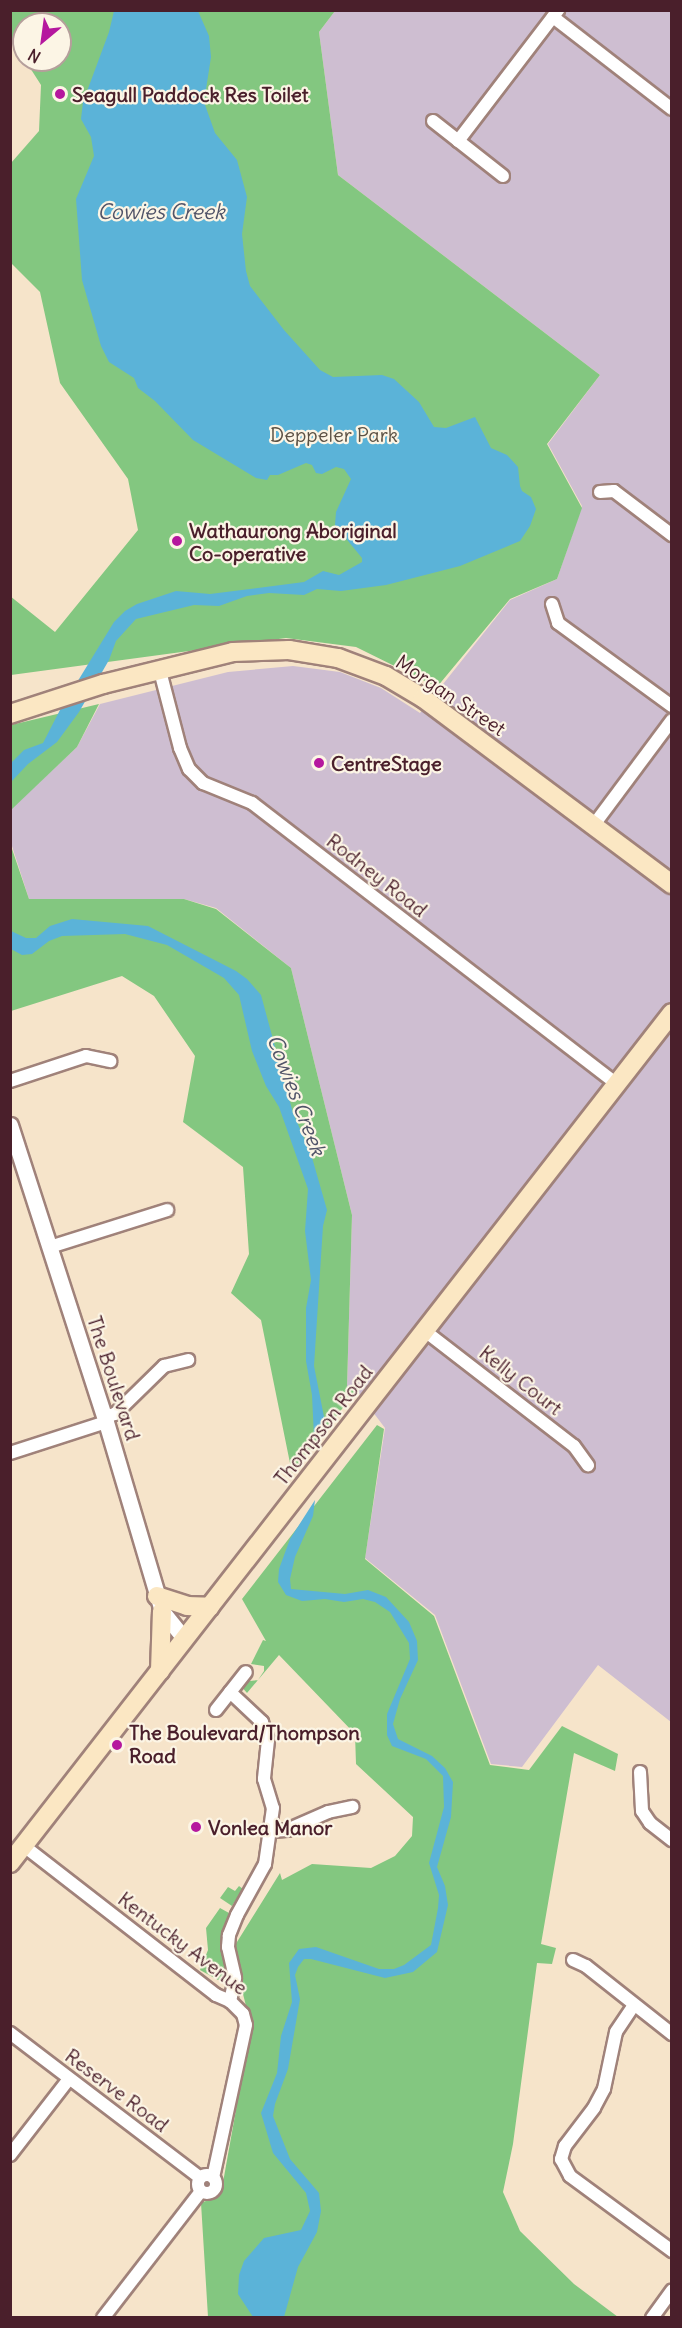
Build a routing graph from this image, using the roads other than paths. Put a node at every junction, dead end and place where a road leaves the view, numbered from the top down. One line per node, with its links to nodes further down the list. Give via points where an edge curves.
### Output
1 (555, 14): 2 (street); 4 (street)
2 (672, 109)
3 (433, 121): 4 (street)
4 (458, 141): 5 (street)
5 (502, 176)
6 (600, 492): 7 (street, via 614,491)
7 (672, 535)
8 (552, 604): 12 (street, via 558,623)
9 (160, 671): 10 (main road, Morgan Street); 15 (main road, Morgan Street, via 222,654 266,649 323,654 363,666 423,698); 20 (street, Rodney Road, via 180,748 189,769 203,783 252,803)
10 (64, 695): 11 (main road, Morgan Street); 13 (main road, Morgan Street)
11 (10, 705)
12 (672, 706)
13 (10, 714)
14 (672, 720): 15 (street)
15 (592, 825): 16 (main road, Morgan Street)
16 (672, 884)
17 (672, 1014): 20 (main road, Thompson Road)
18 (110, 1061): 19 (street, via 86,1056)
19 (10, 1081)
20 (617, 1084): 24 (main road, Thompson Road)
21 (10, 1125): 23 (street, The Boulevard)
22 (167, 1210): 23 (street)
23 (50, 1247): 26 (street, The Boulevard)
24 (425, 1331): 28 (street, Kelly Court, via 574,1446); 30 (main road, Thompson Road)
25 (188, 1360): 26 (street, via 164,1366)
26 (106, 1419): 27 (street); 29 (street, The Boulevard)
27 (10, 1453)
28 (588, 1465)
29 (160, 1604): 30 (main road); 31 (street, The Boulevard); 32 (main road)
30 (210, 1607): 31 (main road, Thompson Road)
31 (185, 1639): 32 (main road, Thompson Road)
32 (160, 1671): 40 (main road, Thompson Road)
33 (246, 1672): 34 (street)
34 (230, 1692): 35 (street); 38 (street, via 262,1722 268,1740 264,1779 273,1808)
35 (216, 1710)
36 (640, 1772): 39 (street, via 642,1811 650,1823)
37 (352, 1807): 38 (street, via 327,1812 287,1830)
38 (270, 1831): 43 (street, via 262,1871 229,1935 235,1978)
39 (672, 1840)
40 (24, 1846): 41 (main road, Thompson Road); 43 (street, Kentucky Avenue, via 216,1995)
41 (10, 1863)
42 (573, 1960): 44 (street)
43 (230, 2001): 49 (street, Kentucky Avenue, via 243,2014 246,2025)
44 (634, 2005): 46 (street); 52 (street, via 616,2032 604,2089 565,2146 561,2159 570,2176)
45 (10, 2033): 47 (street, Reserve Road)
46 (672, 2034)
47 (69, 2079): 48 (street); 50 (street, Reserve Road)
48 (10, 2154)
49 (213, 2177): 50 (street); 51 (street, via 213,2191)
50 (200, 2178): 51 (street, via 197,2184)
51 (201, 2191): 54 (street)
52 (672, 2251)
53 (672, 2290): 55 (street)
54 (103, 2318)
55 (652, 2318)

